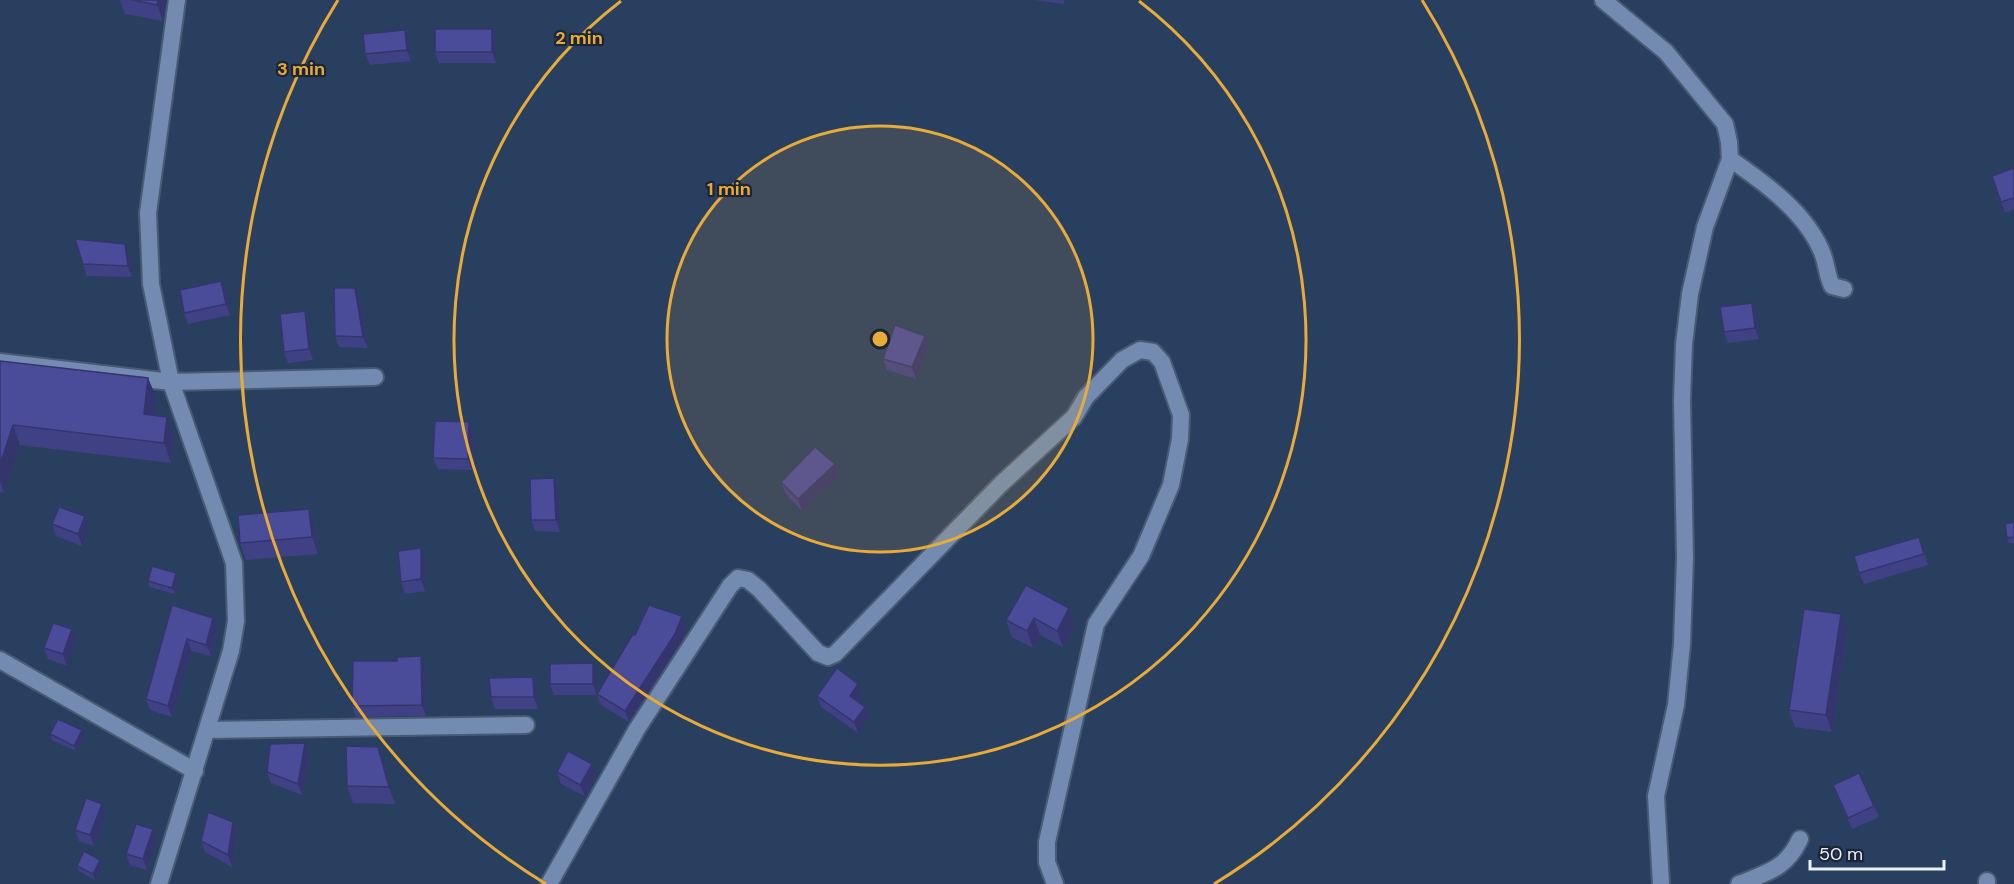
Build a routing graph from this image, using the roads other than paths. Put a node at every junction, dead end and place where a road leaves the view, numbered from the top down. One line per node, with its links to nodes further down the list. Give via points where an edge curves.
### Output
1 (177, 0): 7 (street, via 148,213 151,284)
2 (1604, 0): 3 (street, via 1666,52 1725,124)
3 (1730, 159): 4 (street, via 1764,183 1796,215 1815,238 1832,286); 16 (street, via 1704,227 1684,344 1682,644 1676,705 1656,796)
4 (1844, 289)
5 (0, 362): 7 (street)
6 (375, 377): 7 (street)
7 (171, 382): 10 (street, via 234,563 236,621)
8 (0, 660): 11 (street)
9 (526, 724): 10 (street)
10 (208, 730): 11 (street)
11 (195, 771): 13 (street)
12 (1800, 839): 17 (street, via 1792,856 1774,869)
13 (159, 884)
14 (549, 884): 15 (street, via 637,729 738,578 759,589 818,653 828,657 835,654 1001,484 1074,417 1086,398 1122,360 1140,350 1153,352 1162,362 1181,415 1180,439 1171,485 1141,556 1096,624 1047,842 1047,862)
15 (1055, 884)
16 (1661, 884)
17 (1739, 884)

